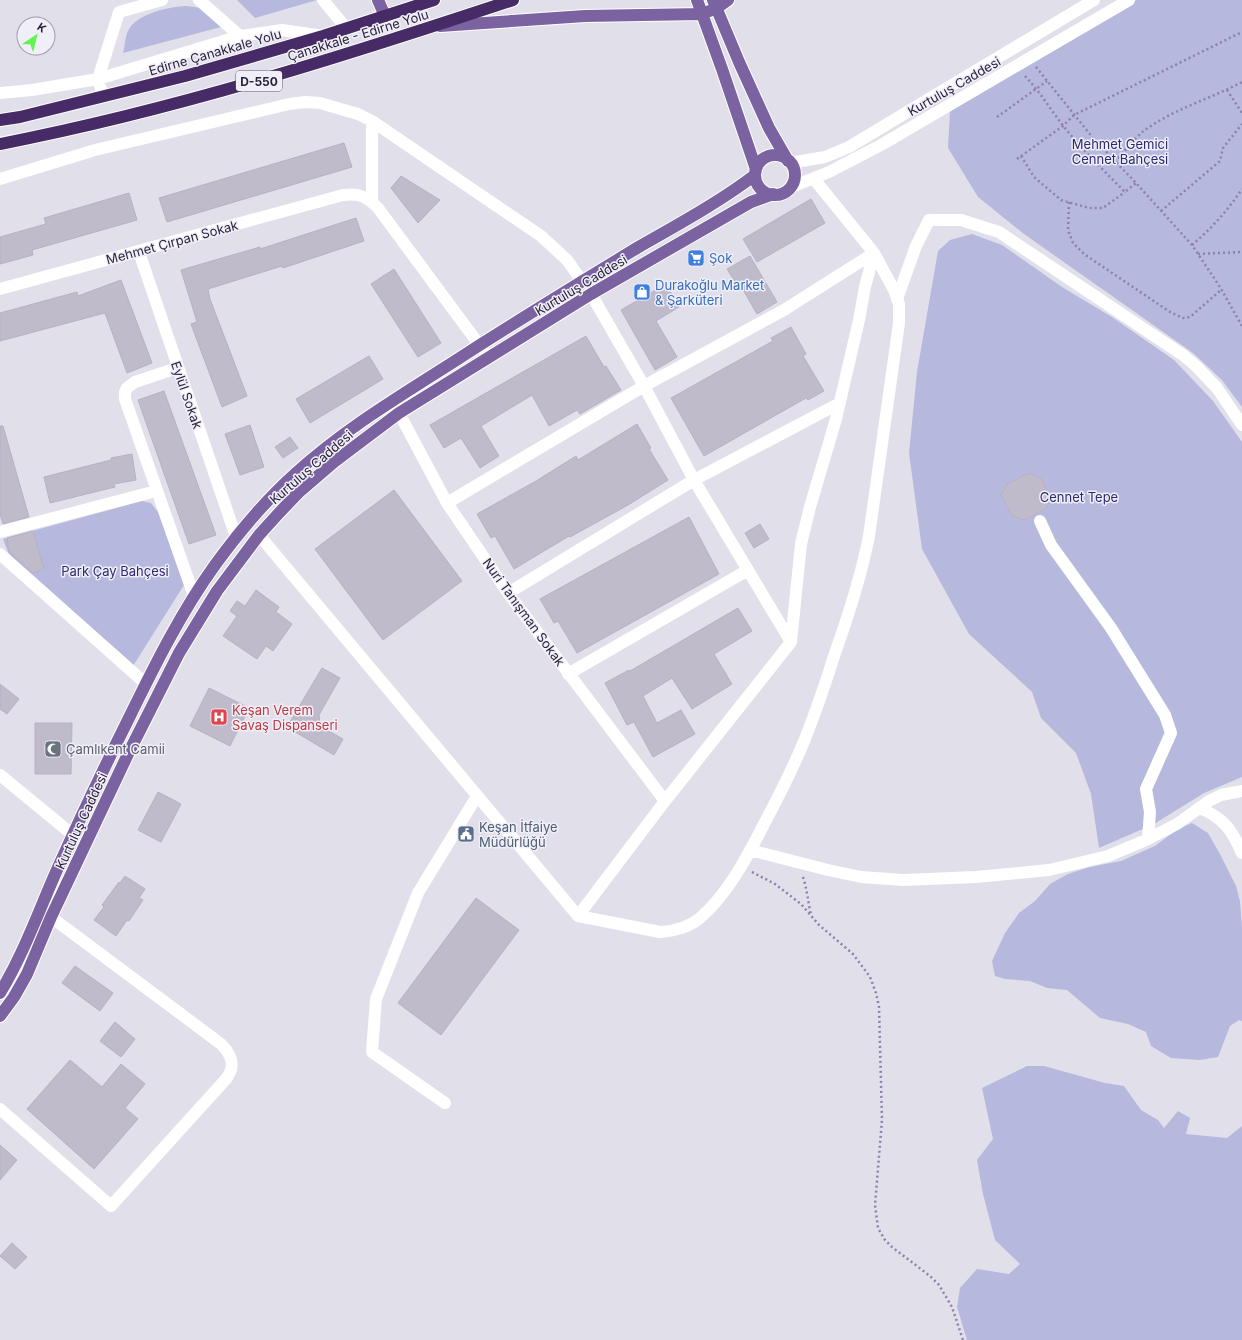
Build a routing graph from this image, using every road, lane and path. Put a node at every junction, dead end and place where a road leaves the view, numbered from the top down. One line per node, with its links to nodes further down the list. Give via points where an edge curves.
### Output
1 (162, 0): 21 (street, via 120,12)
2 (199, 0): 17 (street)
3 (324, 0): 15 (street)
4 (378, 0): 13 (main road)
5 (434, 0): 13 (highway, Edirne Çanakkale Yolu / D-550)
6 (513, 0): 14 (highway, Çanakkale - Edirne Yolu / D-550)
7 (697, 0): 12 (main road)
8 (728, 0): 11 (main road)
9 (1094, 0): 38 (street, Kurtuluş Caddesi, via 849,147 825,157)
10 (1129, 0): 19 (street, Kurtuluş Caddesi)
11 (715, 4): 12 (main road); 38 (main road, via 769,128)
12 (702, 14): 14 (main road, via 585,16); 40 (main road)
13 (385, 16): 15 (highway, Edirne Çanakkale Yolu / D-550)
14 (431, 27): 35 (highway, Çanakkale - Edirne Yolu / D-550, via 271,77 161,107)
15 (346, 28): 18 (highway, Edirne Çanakkale Yolu / D-550)
16 (1242, 32): 29 (path)
17 (240, 36): 18 (street, via 282,30); 21 (street)
18 (323, 36): 27 (highway, Edirne Çanakkale Yolu / D-550, via 185,76)
19 (1029, 59): 20 (street, Kurtuluş Caddesi); 22 (path)
20 (1016, 67): 24 (path); 42 (street, Kurtuluş Caddesi, via 881,145)
21 (98, 79): 26 (street); 27 (street)
22 (1047, 81): 24 (path); 29 (path)
23 (1242, 82): 25 (path)
24 (1037, 89): 30 (path); 34 (path)
25 (1227, 90): 28 (path); 39 (path, via 1172,114 1144,131)
26 (0, 93)
27 (103, 96): 31 (highway, Edirne Çanakkale Yolu / D-550)
28 (1242, 113)
29 (1074, 115): 34 (path); 39 (path)
30 (997, 117)
31 (0, 120)
32 (372, 121): 41 (street, via 358,114 320,103 289,104 95,150); 48 (street); 56 (street, via 541,236 564,256)
33 (1242, 124): 50 (path, via 1224,148 1220,161)
34 (1063, 126): 36 (path); 46 (path)
35 (0, 144)
36 (1021, 156): 37 (path); 49 (path, via 1034,177 1062,200)
37 (1017, 159)
38 (789, 162): 40 (main road, via 776,155 770,156 759,163); 44 (main road, via 794,179)
39 (1115, 162): 43 (path)
40 (756, 172): 47 (main road, via 759,186 767,193); 56 (main road, Kurtuluş Caddesi, via 722,198)
41 (0, 179)
42 (814, 179): 44 (street, Kurtuluş Caddesi); 54 (street)
43 (1136, 183): 46 (path); 50 (path)
44 (789, 188): 47 (main road, via 783,193)
45 (1242, 189): 51 (path, via 1206,233)
46 (1125, 192): 49 (path, via 1103,208 1089,208)
47 (773, 194): 59 (main road, Kurtuluş Caddesi, via 751,202)
48 (372, 202): 52 (street, Mehmet Çırpan Sokak, via 364,196 343,195); 62 (street)
49 (1069, 202): 58 (path, via 1068,230 1073,243 1084,254 1170,312 1183,318 1190,317)
50 (1162, 211): 51 (path)
51 (1192, 245): 55 (path)
52 (138, 252): 57 (street, Mehmet Çırpan Sokak); 64 (street, Eylül Sokak)
53 (1242, 252): 55 (path)
54 (874, 253): 60 (street); 65 (street, via 784,310); 66 (street)
55 (1198, 254): 58 (path)
56 (582, 281): 59 (main road); 62 (main road, Kurtuluş Caddesi)
57 (0, 289)
58 (1221, 290): 61 (path)
59 (591, 294): 63 (main road, Kurtuluş Caddesi); 65 (street)
60 (897, 299): 68 (street, via 928,220 961,220 999,232 1196,366 1217,388); 90 (street, via 899,323 872,514 860,579 805,739)
61 (1242, 326)
62 (479, 345): 63 (street); 75 (main road, Kurtuluş Caddesi, via 366,418 318,454 275,493)
63 (488, 358): 67 (main road, Kurtuluş Caddesi)
64 (177, 368): 70 (street, via 135,382 125,392 125,399); 75 (street, Eylül Sokak)
65 (644, 386): 69 (street); 71 (street)
66 (840, 403): 69 (street); 80 (street, via 801,544)
67 (399, 413): 71 (street, Nuri Tanışman Sokak); 74 (main road, Kurtuluş Caddesi, via 298,493)
68 (1242, 425)
69 (694, 480): 77 (street); 78 (street)
70 (156, 491): 73 (street); 79 (street)
71 (447, 503): 78 (street, Nuri Tanışman Sokak)
72 (1040, 521): 89 (street, via 1051,545 1112,628 1165,716 1171,733 1146,789 1150,812)
73 (0, 532)
74 (258, 535): 85 (street); 96 (main road, Kurtuluş Caddesi, via 217,591 180,653 128,754)
75 (236, 537): 79 (main road, Kurtuluş Caddesi)
76 (0, 554): 82 (street)
77 (748, 570): 80 (street); 81 (street)
78 (508, 593): 81 (street, Nuri Tanışman Sokak)
79 (194, 596): 82 (main road, Kurtuluş Caddesi)
80 (791, 642): 86 (street)
81 (568, 674): 86 (street, Nuri Tanışman Sokak)
82 (146, 683): 88 (main road, Kurtuluş Caddesi)
83 (0, 775): 88 (street)
84 (1242, 791): 87 (street, via 1221,795)
85 (477, 796): 95 (street); 99 (street, via 418,893 376,999 372,1052)
86 (665, 801): 95 (street)
87 (1199, 808): 89 (street, via 1177,824); 91 (street, via 1212,813 1226,824)
88 (73, 835): 97 (main road, Kurtuluş Caddesi, via 28,938)
89 (1148, 839): 92 (street, via 1108,856 1049,870 976,877 903,880 861,877)
90 (750, 850): 92 (street); 93 (street)
91 (1242, 854)
92 (792, 861): 94 (path, via 807,887 807,901)
93 (740, 866): 94 (path, via 774,884); 95 (street, via 708,910 687,927 660,932)
94 (812, 915): 101 (path, via 819,925 863,966 870,977 879,1007 882,1120 875,1205 878,1228 892,1247 939,1285 952,1308)
95 (578, 916)
96 (51, 917): 98 (main road, Kurtuluş Caddesi, via 27,974); 100 (street, via 220,1044 230,1054 232,1068 226,1079 111,1206)
97 (0, 993)
98 (0, 1016)
99 (445, 1102)
100 (0, 1109)
101 (963, 1340)

